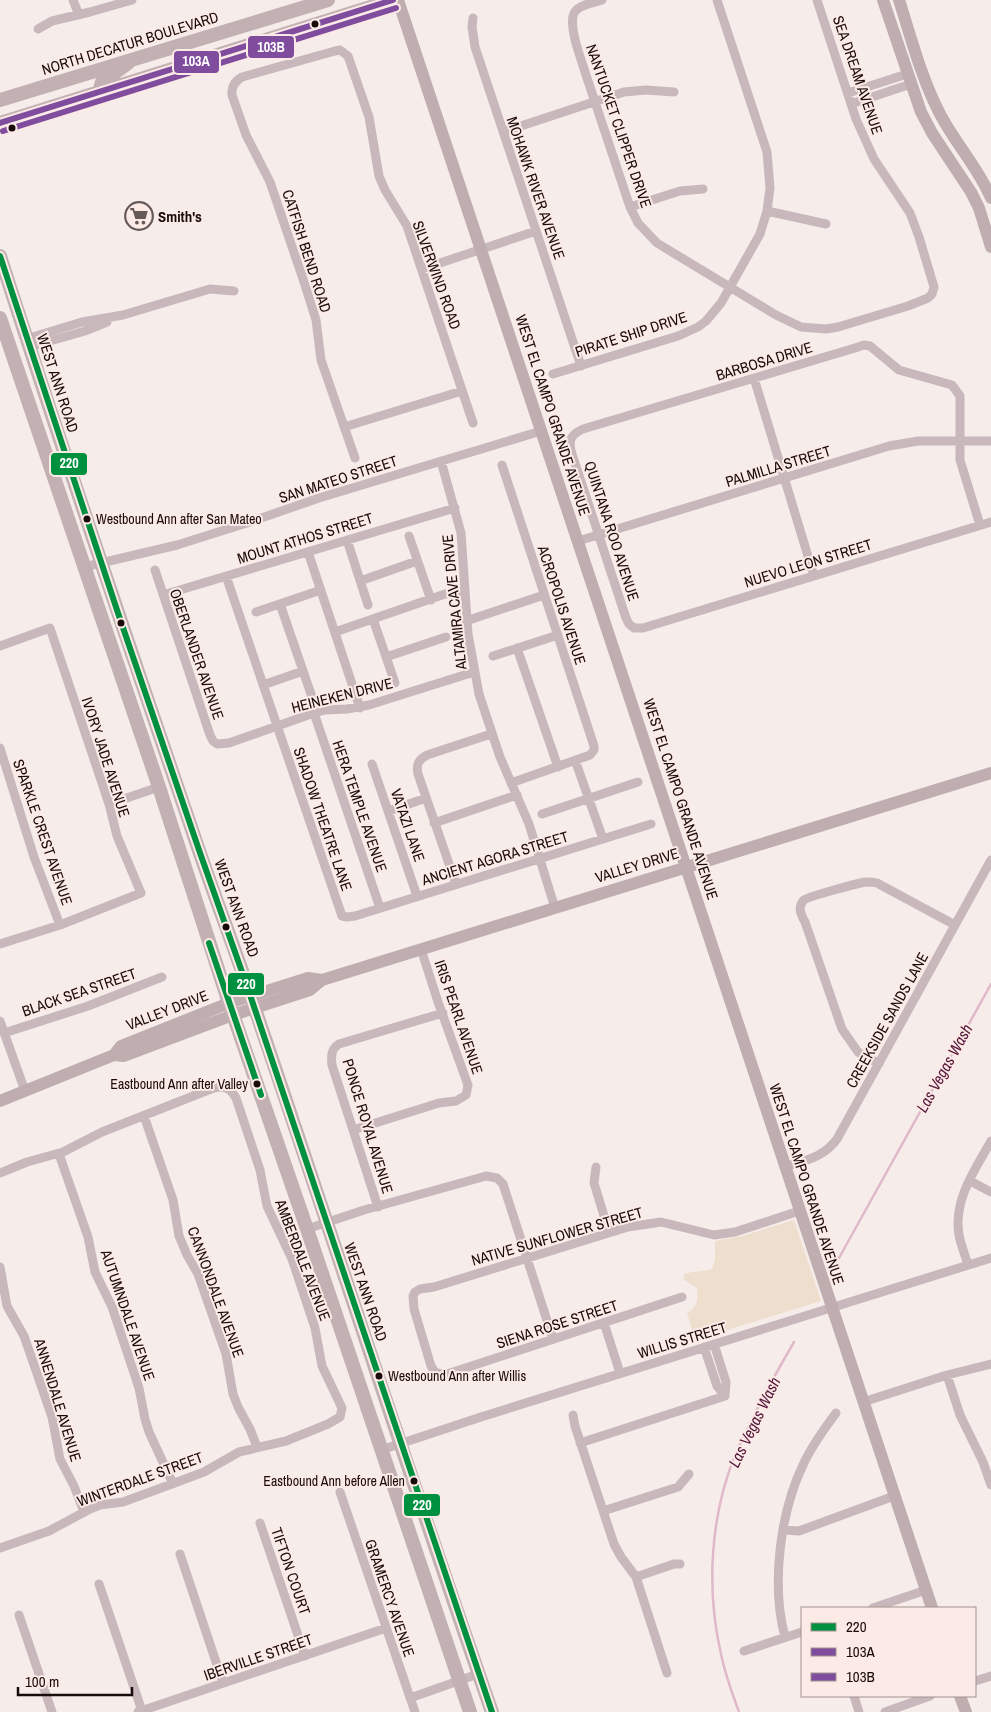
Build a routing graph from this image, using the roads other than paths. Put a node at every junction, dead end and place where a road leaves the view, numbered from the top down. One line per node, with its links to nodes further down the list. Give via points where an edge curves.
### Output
1 (73, 0): 11 (street)
2 (132, 0): 11 (street)
3 (328, 0): 14 (main road, NORTH DECATUR BOULEVARD)
4 (394, 0): 16 (main road)
5 (398, 0): 37 (street, WEST EL CAMPO GRANDE AVENUE)
6 (602, 0): 26 (street, NANTUCKET CLIPPER DRIVE, via 579,8 573,16 579,52)
7 (717, 0): 33 (street, PIRATE SHIP DRIVE, via 767,152 770,176)
8 (817, 0): 23 (street, SEA DREAM AVENUE)
9 (883, 0): 18 (street)
10 (899, 0): 17 (street)
11 (79, 15): 13 (street, via 52,21)
12 (473, 18): 29 (street, MOHAWK RIVER AVENUE, via 475,47)
13 (38, 29)
14 (164, 49): 15 (main road, NORTH DECATUR BOULEVARD); 16 (main road)
15 (134, 58): 21 (main road, via 102,82); 25 (main road, NORTH DECATUR BOULEVARD)
16 (170, 69): 21 (main road)
17 (923, 74): 18 (street); 31 (street, via 947,128 980,175)
18 (909, 79): 20 (street); 24 (street); 36 (street, via 932,133 971,192)
19 (233, 85): 39 (street, SILVERWIND ROAD, via 242,77 334,51 345,53 352,63 369,117 379,176 407,226); 53 (street, CATFISH BEND ROAD, via 232,95 241,122 270,182 311,302 321,360)
20 (872, 86): 23 (street); 24 (street)
21 (99, 92): 28 (main road)
22 (674, 92): 26 (street, via 635,90)
23 (848, 93): 27 (street, SEA DREAM AVENUE)
24 (875, 96): 27 (street)
25 (0, 100)
26 (595, 102): 29 (street); 32 (street, NANTUCKET CLIPPER DRIVE)
27 (851, 104): 42 (street, SEA DREAM AVENUE, via 874,159 914,224 932,278)
28 (0, 123)
29 (503, 132): 35 (street, MOHAWK RIVER AVENUE)
30 (703, 189): 32 (street, via 680,191)
31 (991, 198)
32 (630, 208): 40 (street, NANTUCKET CLIPPER DRIVE, via 638,223 657,243)
33 (767, 211): 34 (street); 40 (street, PIRATE SHIP DRIVE, via 755,245)
34 (826, 224)
35 (536, 231): 37 (street); 47 (street, MOHAWK RIVER AVENUE)
36 (991, 247)
37 (481, 249): 39 (street); 54 (street, WEST EL CAMPO GRANDE AVENUE)
38 (0, 256): 45 (main road, WEST ANN ROAD)
39 (422, 269): 50 (street, SILVERWIND ROAD)
40 (730, 287): 42 (street, NANTUCKET CLIPPER DRIVE, via 789,322 826,329 908,306); 47 (street, PIRATE SHIP DRIVE, via 714,312 698,327)
41 (234, 292): 45 (street, via 210,289 123,315 85,331)
42 (932, 294)
43 (0, 308): 45 (main road, via 12,330)
44 (0, 318): 46 (main road)
45 (28, 343): 51 (main road, WEST ANN ROAD)
46 (11, 350): 51 (main road, via 24,358); 72 (main road)
47 (581, 366): 48 (street, PIRATE SHIP DRIVE)
48 (553, 374)
49 (754, 378): 56 (street, BARBOSA DRIVE, via 583,430 571,436); 57 (street, BARBOSA DRIVE, via 864,345 870,346 899,370 952,385 960,396); 61 (street)
50 (462, 391): 52 (street, SILVERWIND ROAD); 53 (street)
51 (43, 393): 71 (main road, WEST ANN ROAD)
52 (473, 423)
53 (344, 427): 58 (street, CATFISH BEND ROAD)
54 (541, 431): 59 (street, SAN MATEO STREET); 68 (street, WEST EL CAMPO GRANDE AVENUE)
55 (990, 440): 57 (street, PALMILLA STREET)
56 (569, 441): 65 (street, QUINTANA ROO AVENUE)
57 (960, 441): 61 (street, PALMILLA STREET, via 904,443); 64 (street, via 961,467)
58 (355, 458)
59 (441, 461): 62 (street, ALTAMIRA CAVE DRIVE); 71 (street, SAN MATEO STREET, via 177,545)
60 (502, 465): 79 (street, ACROPOLIS AVENUE)
61 (784, 478): 65 (street, PALMILLA STREET); 75 (street)
62 (455, 508): 67 (street, MOUNT ATHOS STREET); 78 (street, ALTAMIRA CAVE DRIVE, via 462,548)
63 (991, 522): 64 (street, NUEVO LEON STREET)
64 (980, 525): 75 (street, NUEVO LEON STREET)
65 (599, 534): 68 (street, PALMILLA STREET); 87 (street, QUINTANA ROO AVENUE, via 626,618)
66 (409, 536): 70 (street)
67 (347, 540): 69 (street, MOUNT ATHOS STREET); 76 (street)
68 (578, 541): 126 (street, WEST EL CAMPO GRANDE AVENUE)
69 (308, 552): 74 (street, MOUNT ATHOS STREET); 77 (street)
70 (417, 561): 76 (street); 81 (street)
71 (100, 563): 72 (street, SAN MATEO STREET); 104 (main road, WEST ANN ROAD)
72 (84, 567): 113 (main road)
73 (155, 570): 80 (street, OBERLANDER AVENUE)
74 (226, 576): 80 (street, MOUNT ATHOS STREET); 98 (street, SHADOW THEATRE LANE)
75 (814, 576): 87 (street, NUEVO LEON STREET)
76 (360, 581): 83 (street)
77 (320, 590): 82 (street); 88 (street)
78 (464, 591): 81 (street); 86 (street, ALTAMIRA CAVE DRIVE)
79 (544, 595): 86 (street); 89 (street, ACROPOLIS AVENUE)
80 (163, 596): 105 (street, OBERLANDER AVENUE, via 210,735)
81 (431, 600): 85 (street)
82 (280, 604): 84 (street); 95 (street)
83 (368, 605)
84 (256, 612)
85 (373, 619): 88 (street); 94 (street)
86 (466, 621): 96 (street, ALTAMIRA CAVE DRIVE)
87 (634, 628)
88 (335, 632): 100 (street)
89 (558, 634): 92 (street); 107 (street, ACROPOLIS AVENUE, via 594,746 592,753)
90 (446, 637): 94 (street)
91 (0, 646): 117 (street, IVORY JADE AVENUE, via 50,628)
92 (517, 648): 93 (street); 109 (street)
93 (493, 656)
94 (386, 657): 97 (street)
95 (303, 672): 98 (street); 99 (street)
96 (474, 672): 100 (street, HEINEKEN DRIVE); 103 (street, ALTAMIRA CAVE DRIVE)
97 (395, 683)
98 (263, 686): 102 (street, SHADOW THEATRE LANE)
99 (312, 697)
100 (360, 708): 101 (street, HEINEKEN DRIVE)
101 (314, 713): 102 (street, HEINEKEN DRIVE); 129 (street, HERA TEMPLE AVENUE)
102 (277, 726): 105 (street, HEINEKEN DRIVE); 131 (street, SHADOW THEATRE LANE, via 339,912)
103 (491, 734): 112 (street, ALTAMIRA CAVE DRIVE); 115 (street, via 419,760 418,774)
104 (163, 743): 113 (main road); 122 (main road, WEST ANN ROAD)
105 (217, 744)
106 (0, 748): 132 (street, SPARKLE CREST AVENUE, via 34,857)
107 (576, 760): 109 (street); 116 (street)
108 (372, 764): 118 (street, VATAZI LANE)
109 (558, 767): 112 (street)
110 (991, 773): 126 (street, VALLEY DRIVE)
111 (638, 782): 116 (street)
112 (511, 783): 114 (street, ALTAMIRA CAVE DRIVE)
113 (159, 787): 117 (street); 122 (main road, via 168,790 182,828); 138 (main road)
114 (517, 795): 120 (street); 124 (street, ALTAMIRA CAVE DRIVE)
115 (426, 798): 118 (street); 120 (street)
116 (589, 798): 119 (street); 123 (street)
117 (108, 804): 132 (street, IVORY JADE AVENUE, via 117,836 141,892)
118 (389, 811): 128 (street, VATAZI LANE)
119 (542, 814)
120 (434, 823): 127 (street)
121 (651, 824): 123 (street, ANCIENT AGORA STREET)
122 (191, 829): 137 (main road, WEST ANN ROAD)
123 (604, 839): 124 (street, ANCIENT AGORA STREET)
124 (540, 859): 127 (street, ANCIENT AGORA STREET); 130 (street, ALTAMIRA CAVE DRIVE)
125 (991, 860): 133 (street, CREEKSIDE SANDS LANE)
126 (686, 867): 130 (street, VALLEY DRIVE); 150 (street, WEST EL CAMPO GRANDE AVENUE)
127 (456, 884): 128 (street, ANCIENT AGORA STREET)
128 (417, 896): 129 (street, ANCIENT AGORA STREET)
129 (380, 908): 131 (street, ANCIENT AGORA STREET)
130 (555, 908): 135 (street, VALLEY DRIVE)
131 (347, 917)
132 (60, 925): 134 (street)
133 (955, 925): 142 (street, CREEKSIDE SANDS LANE); 142 (street, via 877,883 859,884 803,901 800,907 802,916 842,1029 858,1052)
134 (0, 944)
135 (420, 949): 137 (street, VALLEY DRIVE, via 322,980 310,990); 139 (street, IRIS PEARL AVENUE)
136 (162, 977): 141 (street, BLACK SEA STREET, via 88,1006)
137 (253, 1002): 138 (street, VALLEY DRIVE); 156 (main road, WEST ANN ROAD)
138 (231, 1009): 143 (street, VALLEY DRIVE, via 121,1046 114,1055); 157 (main road)
139 (442, 1013): 146 (street, PONCE ROYAL AVENUE, via 334,1047 332,1065); 146 (street, IRIS PEARL AVENUE, via 468,1085 466,1095 456,1101 439,1103)
140 (0, 1022): 141 (street)
141 (4, 1033): 143 (street)
142 (879, 1064): 150 (street, CREEKSIDE SANDS LANE, via 832,1146 818,1157)
143 (25, 1091): 144 (street, VALLEY DRIVE)
144 (0, 1101)
145 (144, 1116): 148 (street, via 102,1132); 175 (street, AMBERDALE AVENUE, via 219,1086 229,1089 236,1098 260,1170 267,1206 292,1259 315,1328 322,1366); 180 (street, CANNONDALE AVENUE, via 173,1200 182,1245 198,1274 226,1354 235,1401)
146 (353, 1130): 154 (street, PONCE ROYAL AVENUE)
147 (991, 1141): 152 (street)
148 (59, 1154): 151 (street); 183 (street, AUTUMNDALE AVENUE, via 88,1237 95,1272 112,1307 139,1388 145,1419)
149 (596, 1166): 158 (street, via 594,1183)
150 (784, 1167): 155 (street, WEST EL CAMPO GRANDE AVENUE)
151 (0, 1173)
152 (970, 1181): 153 (street); 161 (street, via 958,1215 959,1235)
153 (991, 1192)
154 (378, 1207): 156 (street); 159 (street, via 486,1176 497,1178 503,1184)
155 (799, 1211): 158 (street, NATIVE SUNFLOWER STREET, via 724,1234 714,1235 661,1222); 164 (street, WEST EL CAMPO GRANDE AVENUE)
156 (326, 1222): 157 (street); 179 (main road, WEST ANN ROAD)
157 (307, 1229): 181 (main road)
158 (609, 1232): 159 (street, NATIVE SUNFLOWER STREET)
159 (527, 1258): 166 (street); 171 (street, NATIVE SUNFLOWER STREET, via 415,1292 414,1309 431,1366)
160 (991, 1258): 161 (street, WILLIS STREET)
161 (968, 1265): 164 (street, WILLIS STREET)
162 (0, 1267): 188 (street, ANNENDALE AVENUE, via 7,1306 24,1336 52,1417 60,1459)
163 (682, 1298): 165 (street, SIENA ROSE STREET)
164 (832, 1307): 167 (street, WILLIS STREET); 174 (street, WEST EL CAMPO GRANDE AVENUE)
165 (604, 1323): 166 (street, SIENA ROSE STREET); 170 (street)
166 (553, 1340): 171 (street, SIENA ROSE STREET, via 450,1374)
167 (714, 1344): 168 (street, WILLIS STREET); 173 (street, via 726,1382)
168 (704, 1347): 170 (street, WILLIS STREET); 173 (street, via 717,1386)
169 (991, 1364): 172 (street)
170 (620, 1373): 179 (street, WILLIS STREET)
171 (440, 1374)
172 (948, 1375): 174 (street); 184 (street, via 960,1415)
173 (726, 1396): 178 (street)
174 (863, 1402): 186 (street, WEST EL CAMPO GRANDE AVENUE)
175 (342, 1413): 180 (street, WINTERDALE STREET, via 328,1424 286,1441)
176 (836, 1414): 191 (street, via 803,1464)
177 (573, 1415): 178 (street)
178 (580, 1443): 187 (street)
179 (400, 1444): 181 (street, WILLIS STREET); 198 (main road, WEST ANN ROAD)
180 (257, 1447): 183 (street, WINTERDALE STREET, via 239,1452 204,1472)
181 (381, 1450): 190 (main road)
182 (689, 1474): 187 (street, via 678,1487)
183 (173, 1484): 188 (street, WINTERDALE STREET)
184 (991, 1485)
185 (340, 1492): 202 (street, GRAMERCY AVENUE)
186 (894, 1496): 191 (street, via 799,1531); 197 (street, WEST EL CAMPO GRANDE AVENUE)
187 (603, 1511): 195 (street, via 614,1544)
188 (84, 1512): 192 (street, WINTERDALE STREET, via 49,1532)
189 (260, 1523): 206 (street, TIFTON COURT)
190 (408, 1529): 198 (main road, via 439,1592); 210 (main road)
191 (784, 1530): 204 (street, via 779,1584)
192 (0, 1548)
193 (180, 1554): 212 (street)
194 (680, 1564): 195 (street)
195 (636, 1577): 207 (street)
196 (99, 1584): 217 (street)
197 (926, 1590): 199 (street); 200 (street, WEST EL CAMPO GRANDE AVENUE)
198 (454, 1602): 208 (main road, WEST ANN ROAD)
199 (875, 1607)
200 (932, 1607)
201 (19, 1615): 218 (street)
202 (386, 1628): 206 (street, IBERVILLE STREET); 216 (street, GRAMERCY AVENUE)
203 (801, 1632): 204 (street)
204 (785, 1637): 205 (street)
205 (744, 1651)
206 (305, 1656): 212 (street, IBERVILLE STREET)
207 (667, 1673)
208 (478, 1674): 210 (street); 221 (main road, WEST ANN ROAD)
209 (991, 1676): 211 (street)
210 (459, 1681): 216 (street); 220 (main road)
211 (976, 1681)
212 (224, 1683): 217 (street, IBERVILLE STREET)
213 (854, 1697): 222 (street)
214 (927, 1697): 223 (street)
215 (960, 1697): 224 (street)
216 (410, 1698): 219 (street, GRAMERCY AVENUE)
217 (140, 1711)
218 (52, 1712)
219 (414, 1712)
220 (470, 1712)
221 (492, 1712)
222 (859, 1712)
223 (885, 1712)
224 (966, 1712)

